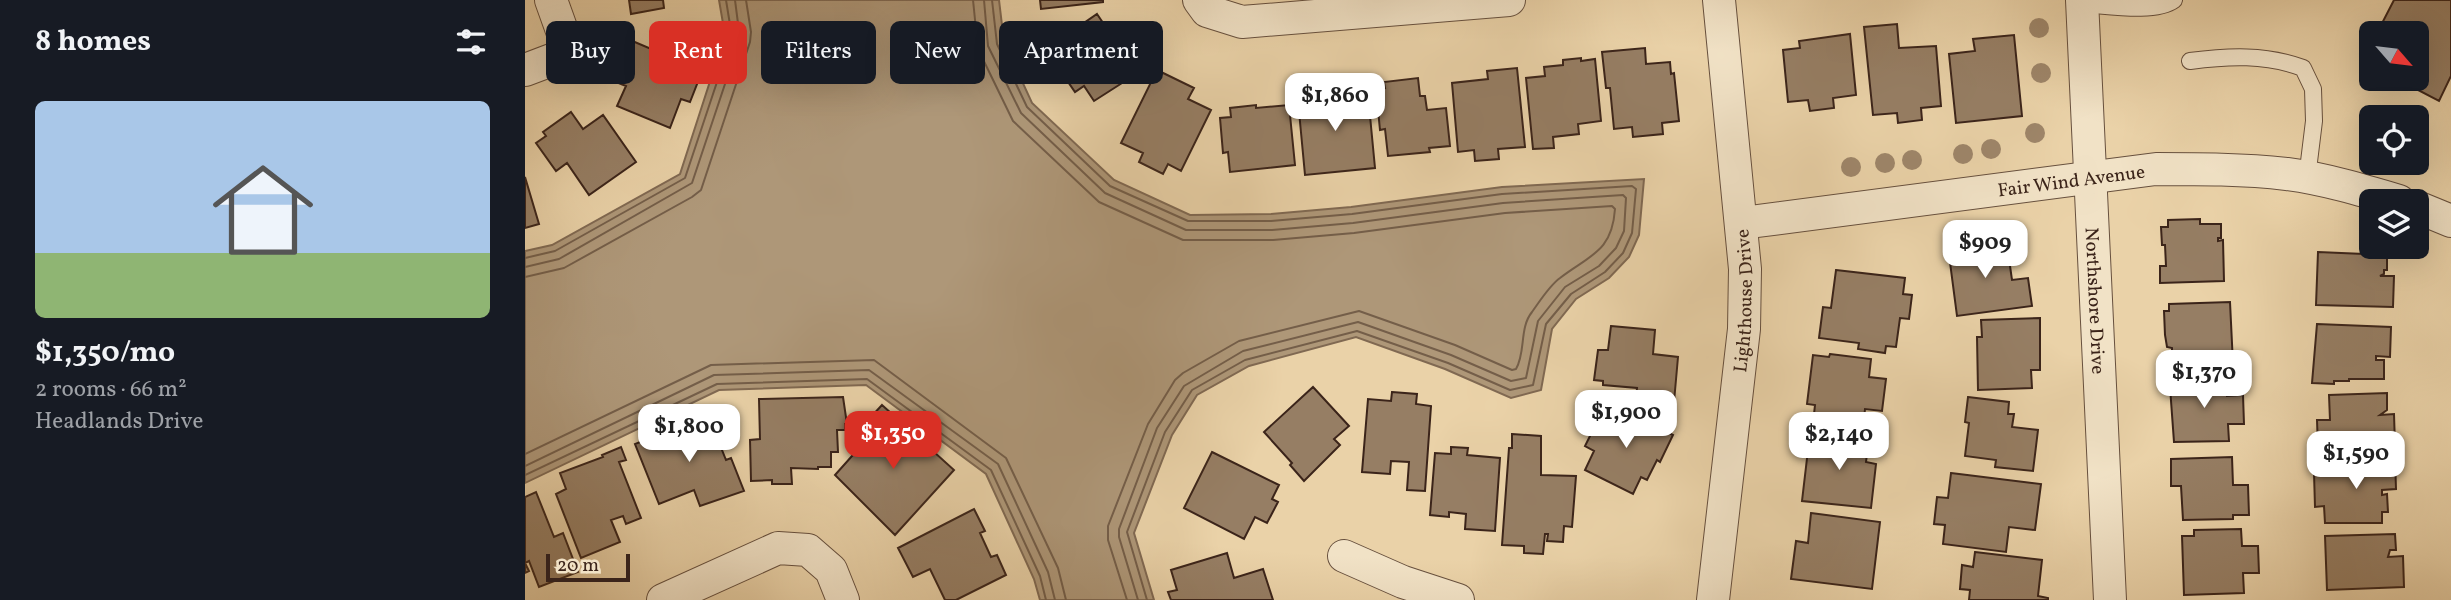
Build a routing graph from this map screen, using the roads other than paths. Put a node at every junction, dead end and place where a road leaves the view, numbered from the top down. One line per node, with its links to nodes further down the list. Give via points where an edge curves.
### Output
1 (551, 0): 8 (street, via 570,53)
2 (1509, 0): 6 (street, via 1242,22)
3 (1719, 0): 14 (street, Lighthouse Drive)
4 (2174, 0): 5 (lane, via 2167,5 2128,7)
5 (2082, 2): 9 (street, Northshore Drive)
6 (1203, 6)
7 (2190, 61): 10 (lane, via 2225,56 2279,59 2302,68 2313,89)
8 (525, 69)
9 (2089, 177): 10 (street, Fair Wind Avenue, via 2223,168); 14 (street, Fair Wind Avenue); 20 (street, Northshore Drive)
10 (2307, 178): 11 (street, Fair Wind Avenue)
11 (2359, 189)
12 (2429, 212): 13 (street)
13 (2451, 221)
14 (1742, 223): 19 (street, Lighthouse Drive, via 1744,329)
15 (1344, 556): 18 (street)
16 (663, 600): 17 (street, via 778,548 809,550 831,570)
17 (843, 600)
18 (1458, 600)
19 (1713, 600)
20 (2111, 600)

